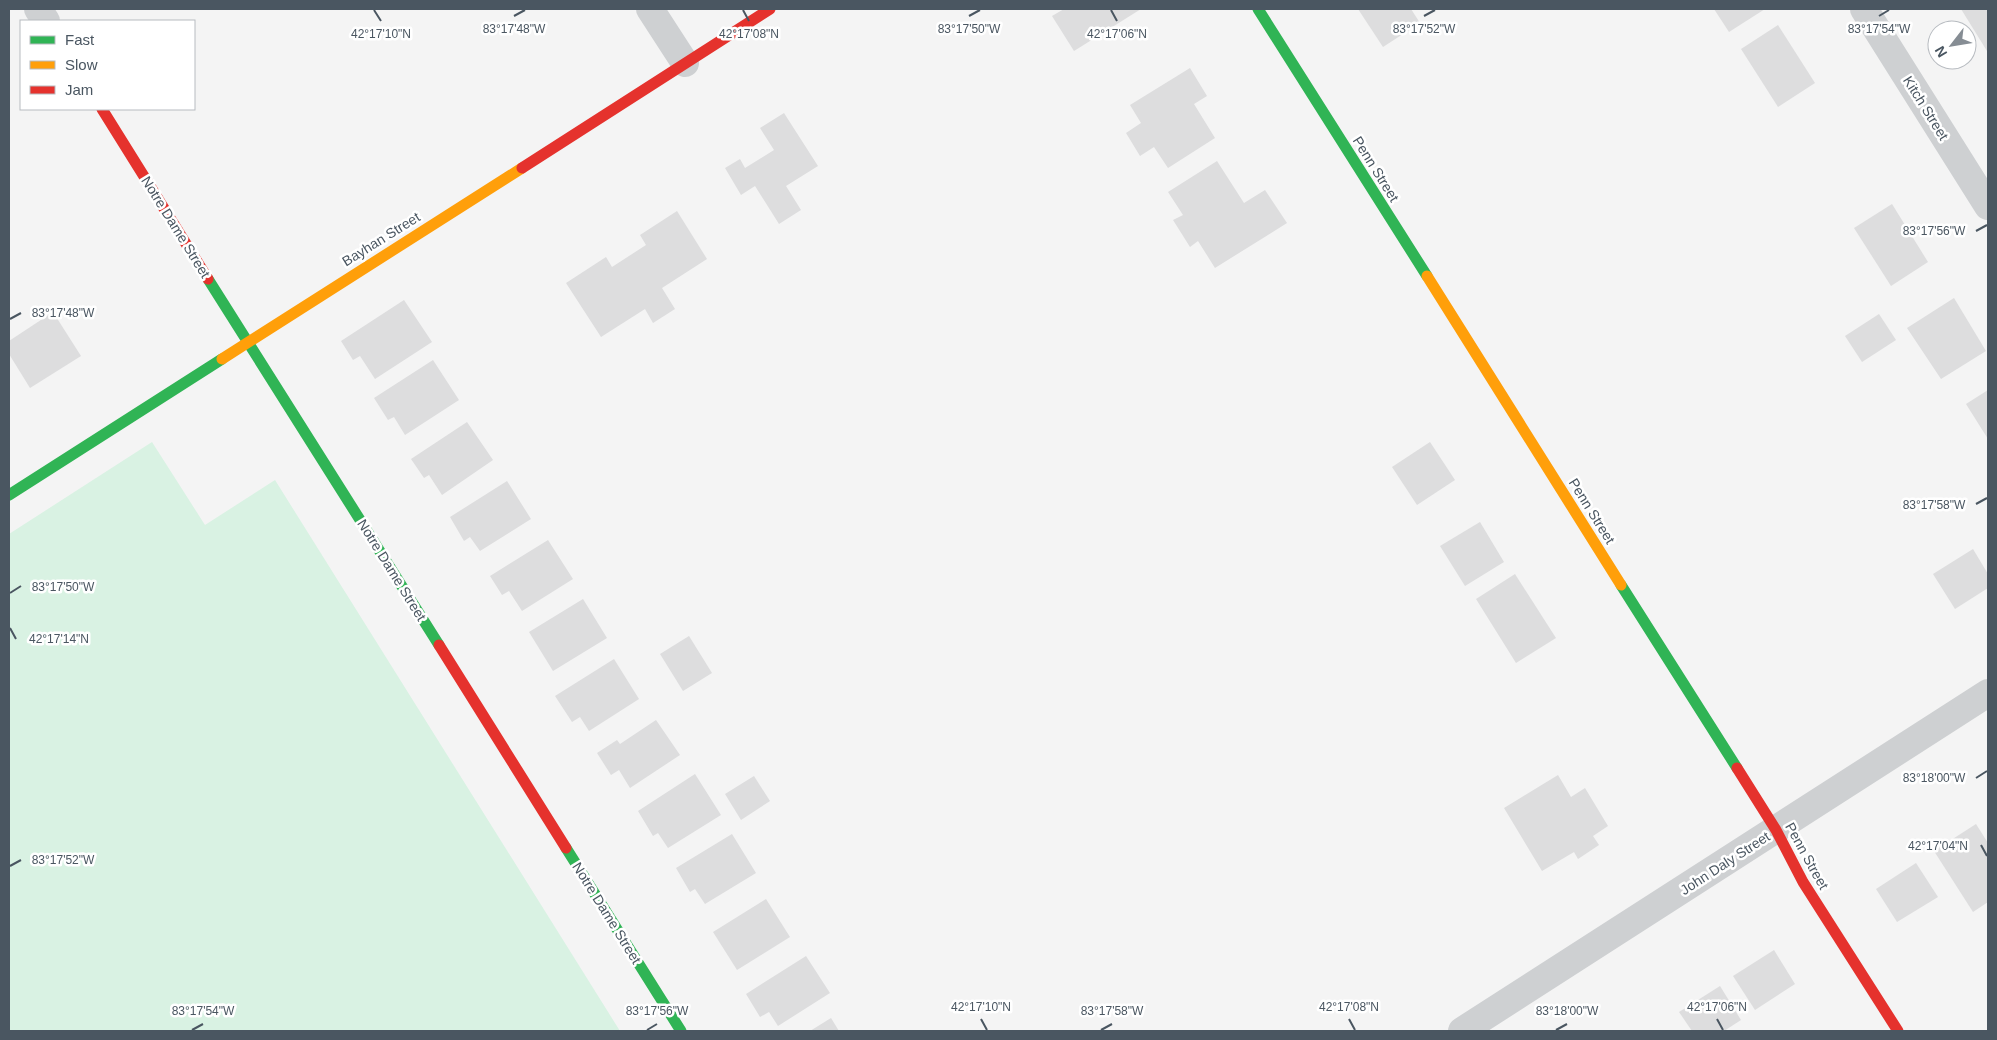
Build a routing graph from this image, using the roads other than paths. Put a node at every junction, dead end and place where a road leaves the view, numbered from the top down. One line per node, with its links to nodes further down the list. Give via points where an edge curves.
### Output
1 (38, 9): 6 (street)
2 (650, 9): 7 (street)
3 (770, 9): 7 (street, Bayhan Street)
4 (1258, 9): 13 (street, Penn Street)
5 (1864, 9): 9 (street, Kitch Street)
6 (45, 20)
7 (685, 63): 10 (street, Bayhan Street)
8 (103, 110): 10 (street, Notre Dame Street)
9 (1988, 206)
10 (248, 341): 11 (street, Bayhan Street); 14 (street, Notre Dame Street)
11 (9, 495)
12 (1988, 693): 13 (street, John Daly Street)
13 (1776, 830): 15 (street, John Daly Street); 16 (street, Penn Street, via 1803,882)
14 (681, 1031)
15 (1462, 1031)
16 (1898, 1031)

